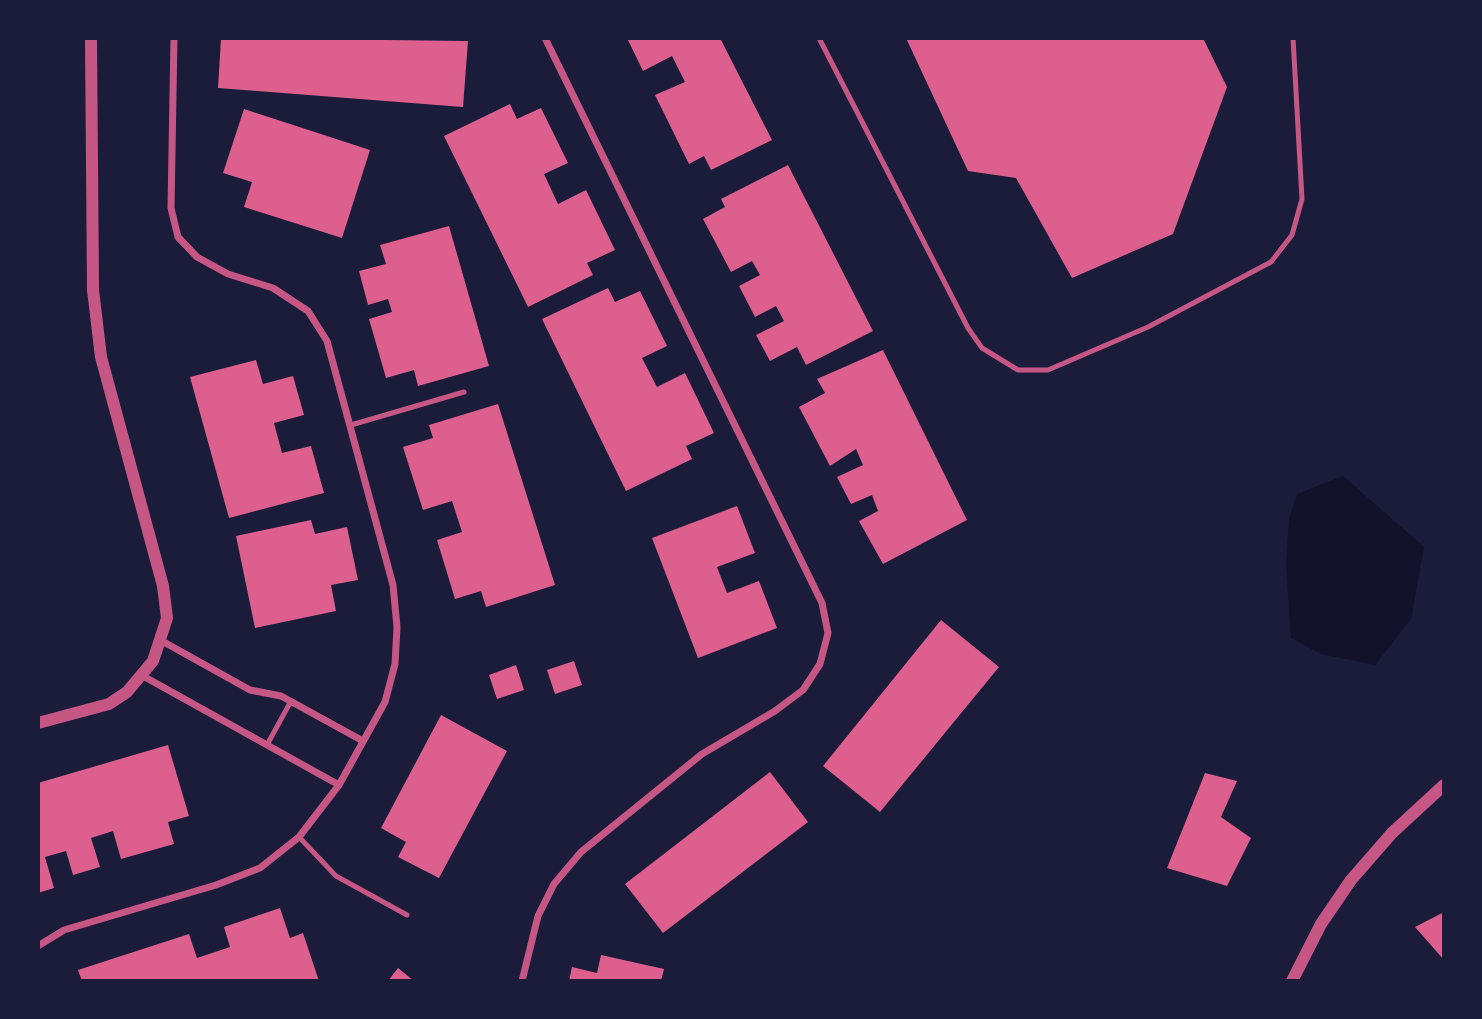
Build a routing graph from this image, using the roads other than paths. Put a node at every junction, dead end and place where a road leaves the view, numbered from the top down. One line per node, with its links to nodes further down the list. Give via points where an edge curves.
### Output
1 (91, 38): 8 (street, via 93,290 101,357 163,586 167,618)
2 (174, 38): 7 (street, via 171,208 178,237 197,257 228,274 273,288 308,311 327,341)
3 (545, 38): 19 (street, via 822,603 828,633 820,664 803,690 775,712 702,754 581,852 554,884 538,916)
4 (819, 38): 5 (lane, via 968,328 982,348 1018,370 1048,370 1136,332 1271,262 1293,235 1302,199)
5 (1293, 38)
6 (464, 392): 7 (lane)
7 (351, 425): 12 (street, via 393,585 397,627 395,664 385,702)
8 (162, 641): 9 (street); 10 (street, via 250,690)
9 (143, 676): 11 (street, via 109,704); 13 (street)
10 (291, 701): 12 (street); 13 (lane)
11 (38, 723)
12 (363, 741): 14 (street)
13 (267, 745): 14 (street)
14 (339, 785): 16 (street)
15 (1444, 785): 20 (street, via 1392,833 1351,880 1321,924)
16 (299, 837): 17 (lane, via 336,876); 18 (street, via 260,868 64,930)
17 (407, 915)
18 (38, 946)
19 (522, 981)
20 (1292, 981)

